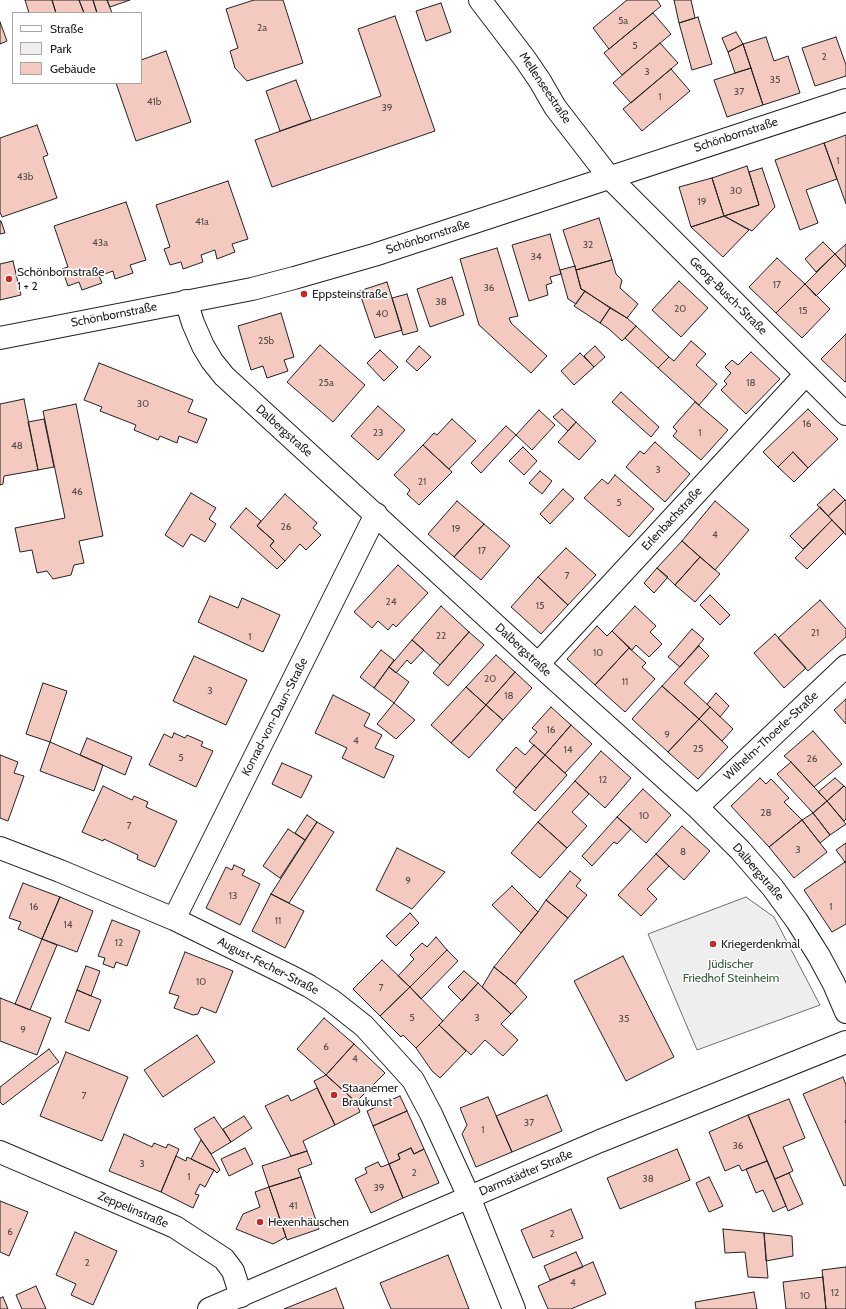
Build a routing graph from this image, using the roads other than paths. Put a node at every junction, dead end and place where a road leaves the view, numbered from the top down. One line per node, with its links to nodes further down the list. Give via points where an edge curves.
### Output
1 (480, 0): 3 (street, Mellenseestraße, via 540,80 555,108)
2 (846, 100): 3 (street, Schönbornstraße)
3 (609, 177): 4 (street, Schönbornstraße, via 328,269); 6 (street, Georg-Busch-Straße)
4 (186, 301): 5 (street, Schönbornstraße); 8 (street, Dalbergstraße, via 203,346 224,376)
5 (0, 338)
6 (806, 374): 7 (street, Georg-Busch-Straße); 9 (street, Erlenbachstraße)
7 (846, 414)
8 (376, 514): 9 (street, Dalbergstraße); 13 (street, Konrad-von-Daun-Straße)
9 (538, 664): 11 (street, Dalbergstraße)
10 (846, 666): 11 (street, Wilhelm-Thoerle-Straße)
11 (697, 807): 14 (street, Dalbergstraße, via 753,864 785,903 819,956)
12 (0, 848): 13 (street, August-Fecher-Straße)
13 (174, 919): 17 (street, August-Fecher-Straße, via 309,986 364,1026 413,1080)
14 (846, 1012)
15 (846, 1042): 17 (street, Darmstädter Straße)
16 (0, 1152): 18 (street, Zeppelinstraße, via 175,1227 224,1259 233,1271)
17 (469, 1197): 18 (street, Darmstädter Straße); 20 (street, August-Fecher-Straße)
18 (241, 1296): 19 (street, Darmstädter Straße)
19 (209, 1309)
20 (514, 1309)

